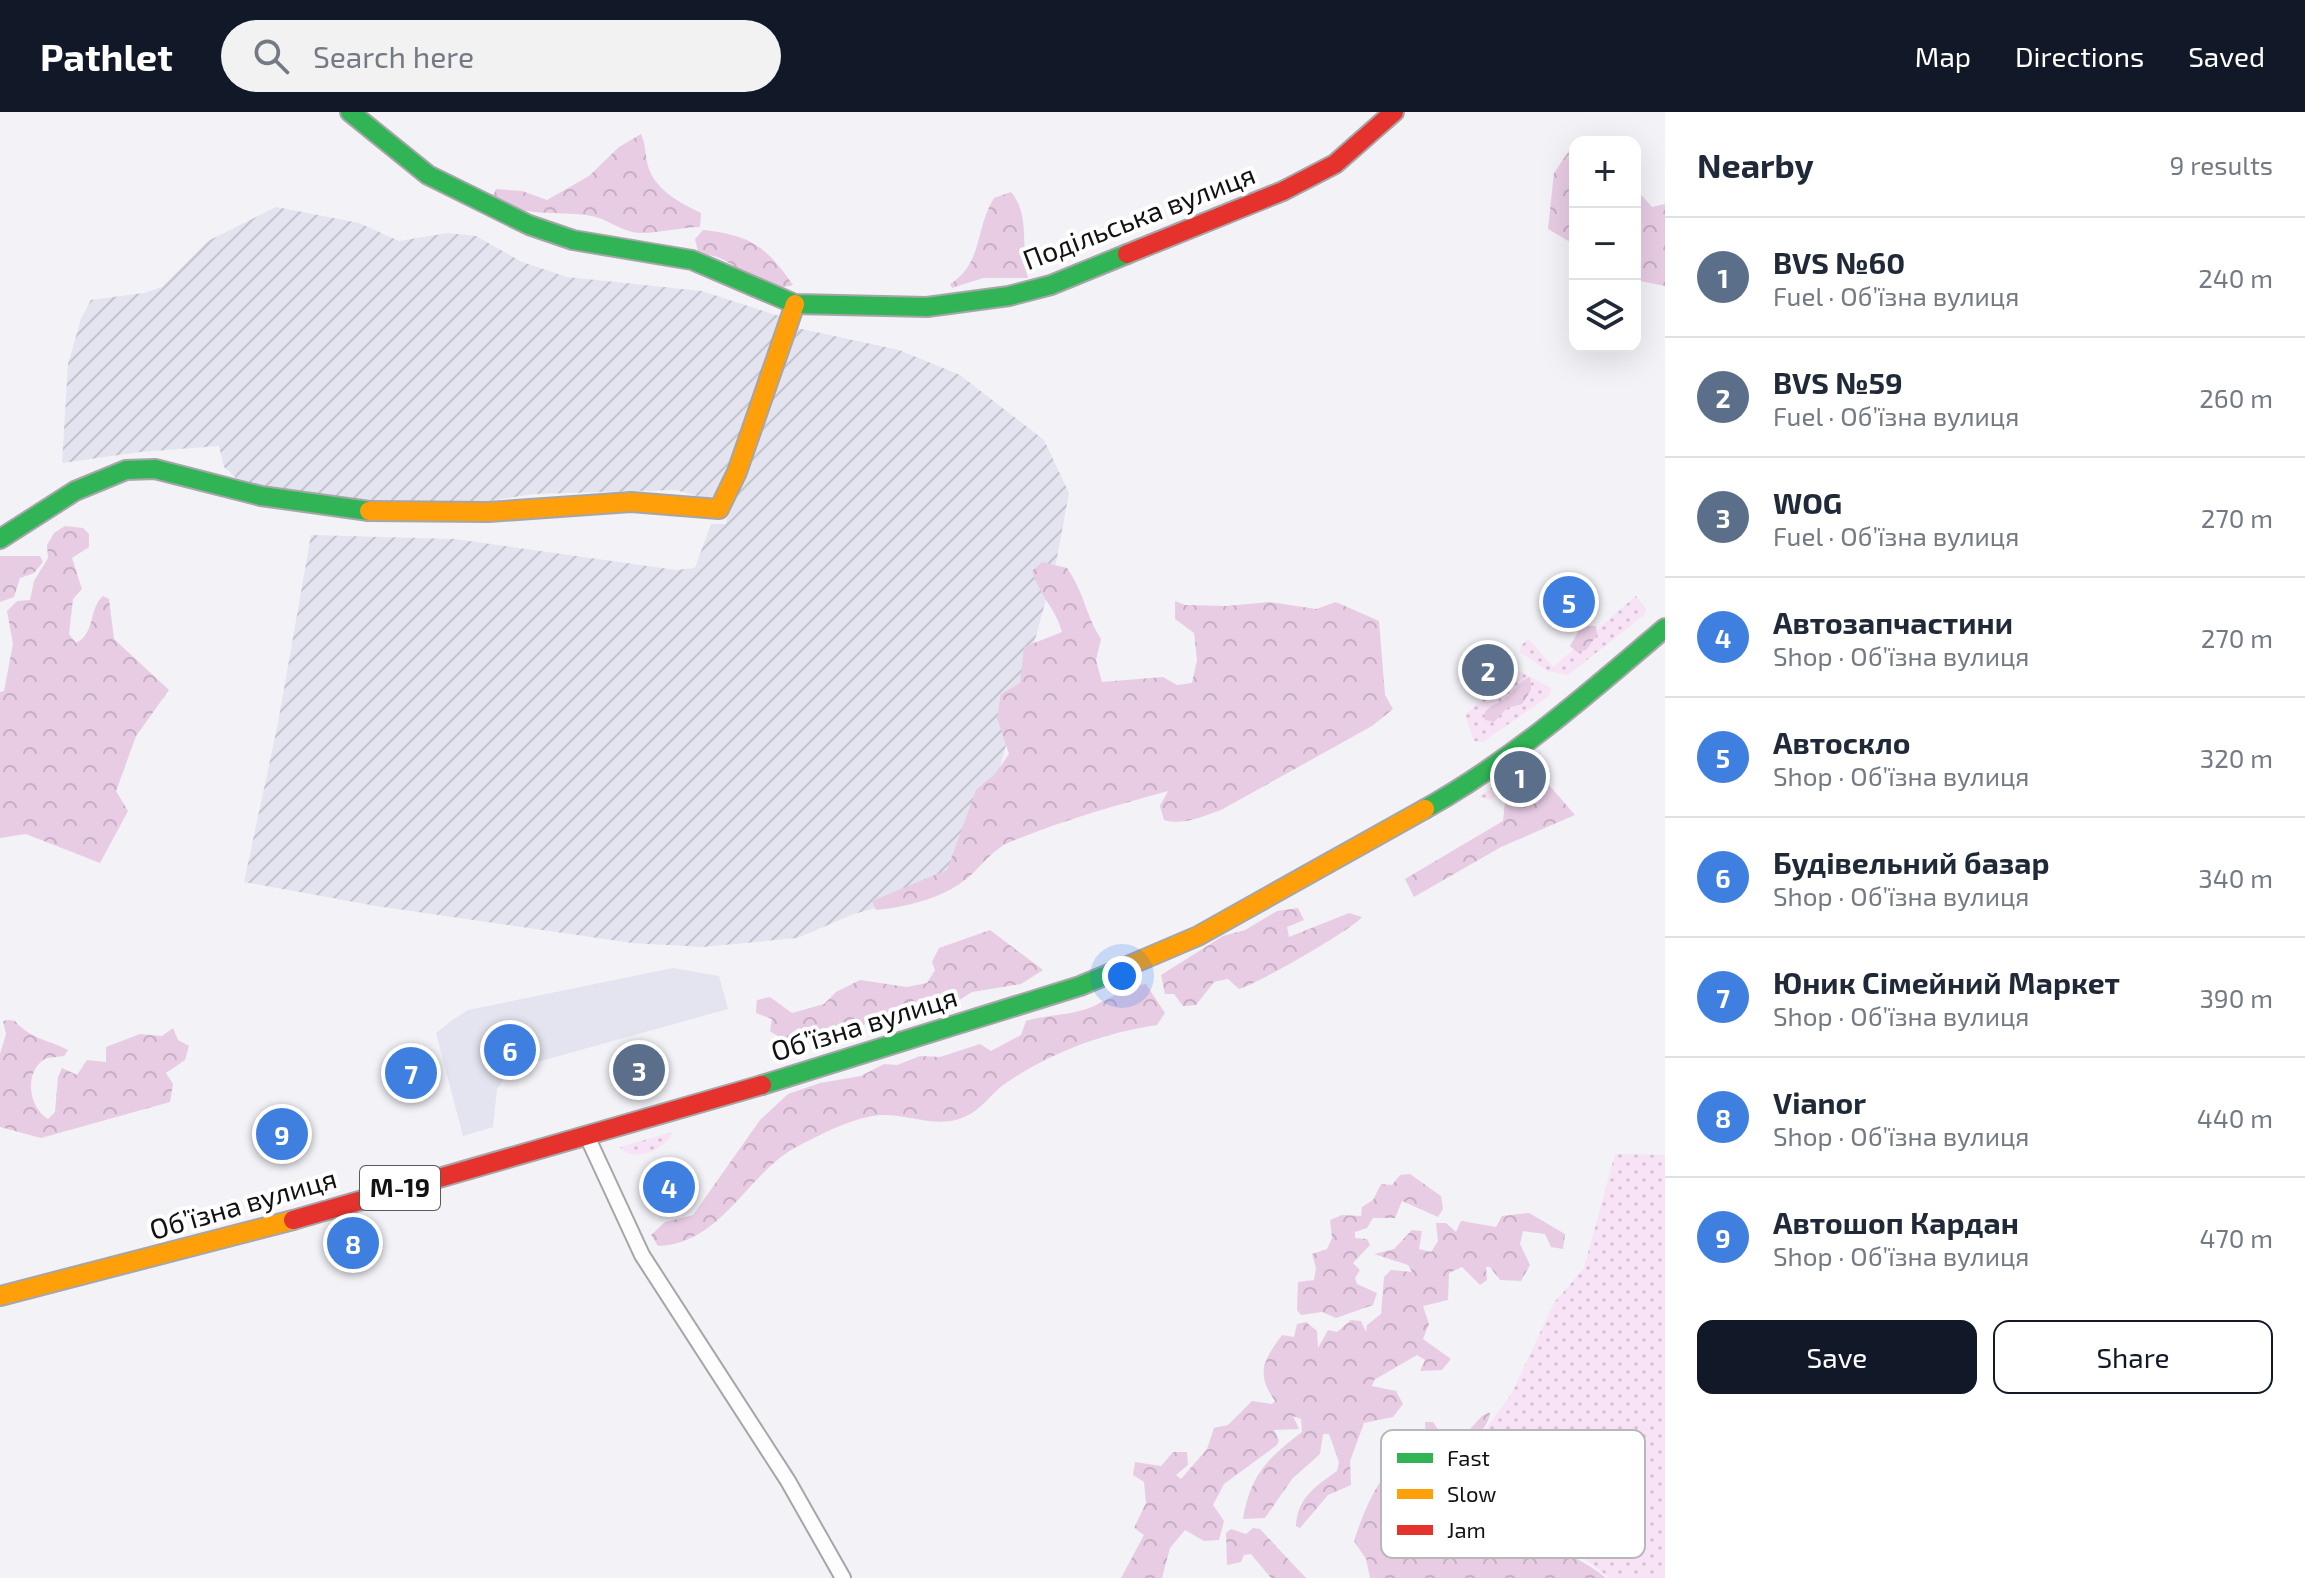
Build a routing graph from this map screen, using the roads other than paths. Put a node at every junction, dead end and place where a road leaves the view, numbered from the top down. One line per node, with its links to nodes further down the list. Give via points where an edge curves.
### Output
1 (350, 112): 3 (main road, Подільська вулиця, via 428,175 529,225 587,243 692,260)
2 (1394, 112): 3 (main road, Подільська вулиця, via 1335,164 1307,181 1051,285 927,307)
3 (795, 304): 4 (main road, via 737,472 719,509 631,502 383,513 261,496 155,469 126,470 75,491)
4 (0, 539)
5 (1665, 628): 6 (main road, Обʼїзна вулиця / М-19, via 1554,722 1461,789 1198,936 1080,986 807,1072)
6 (586, 1134): 7 (main road, Обʼїзна вулиця / М-19, via 258,1230); 8 (street, via 642,1255 788,1481)
7 (0, 1296)
8 (843, 1578)

